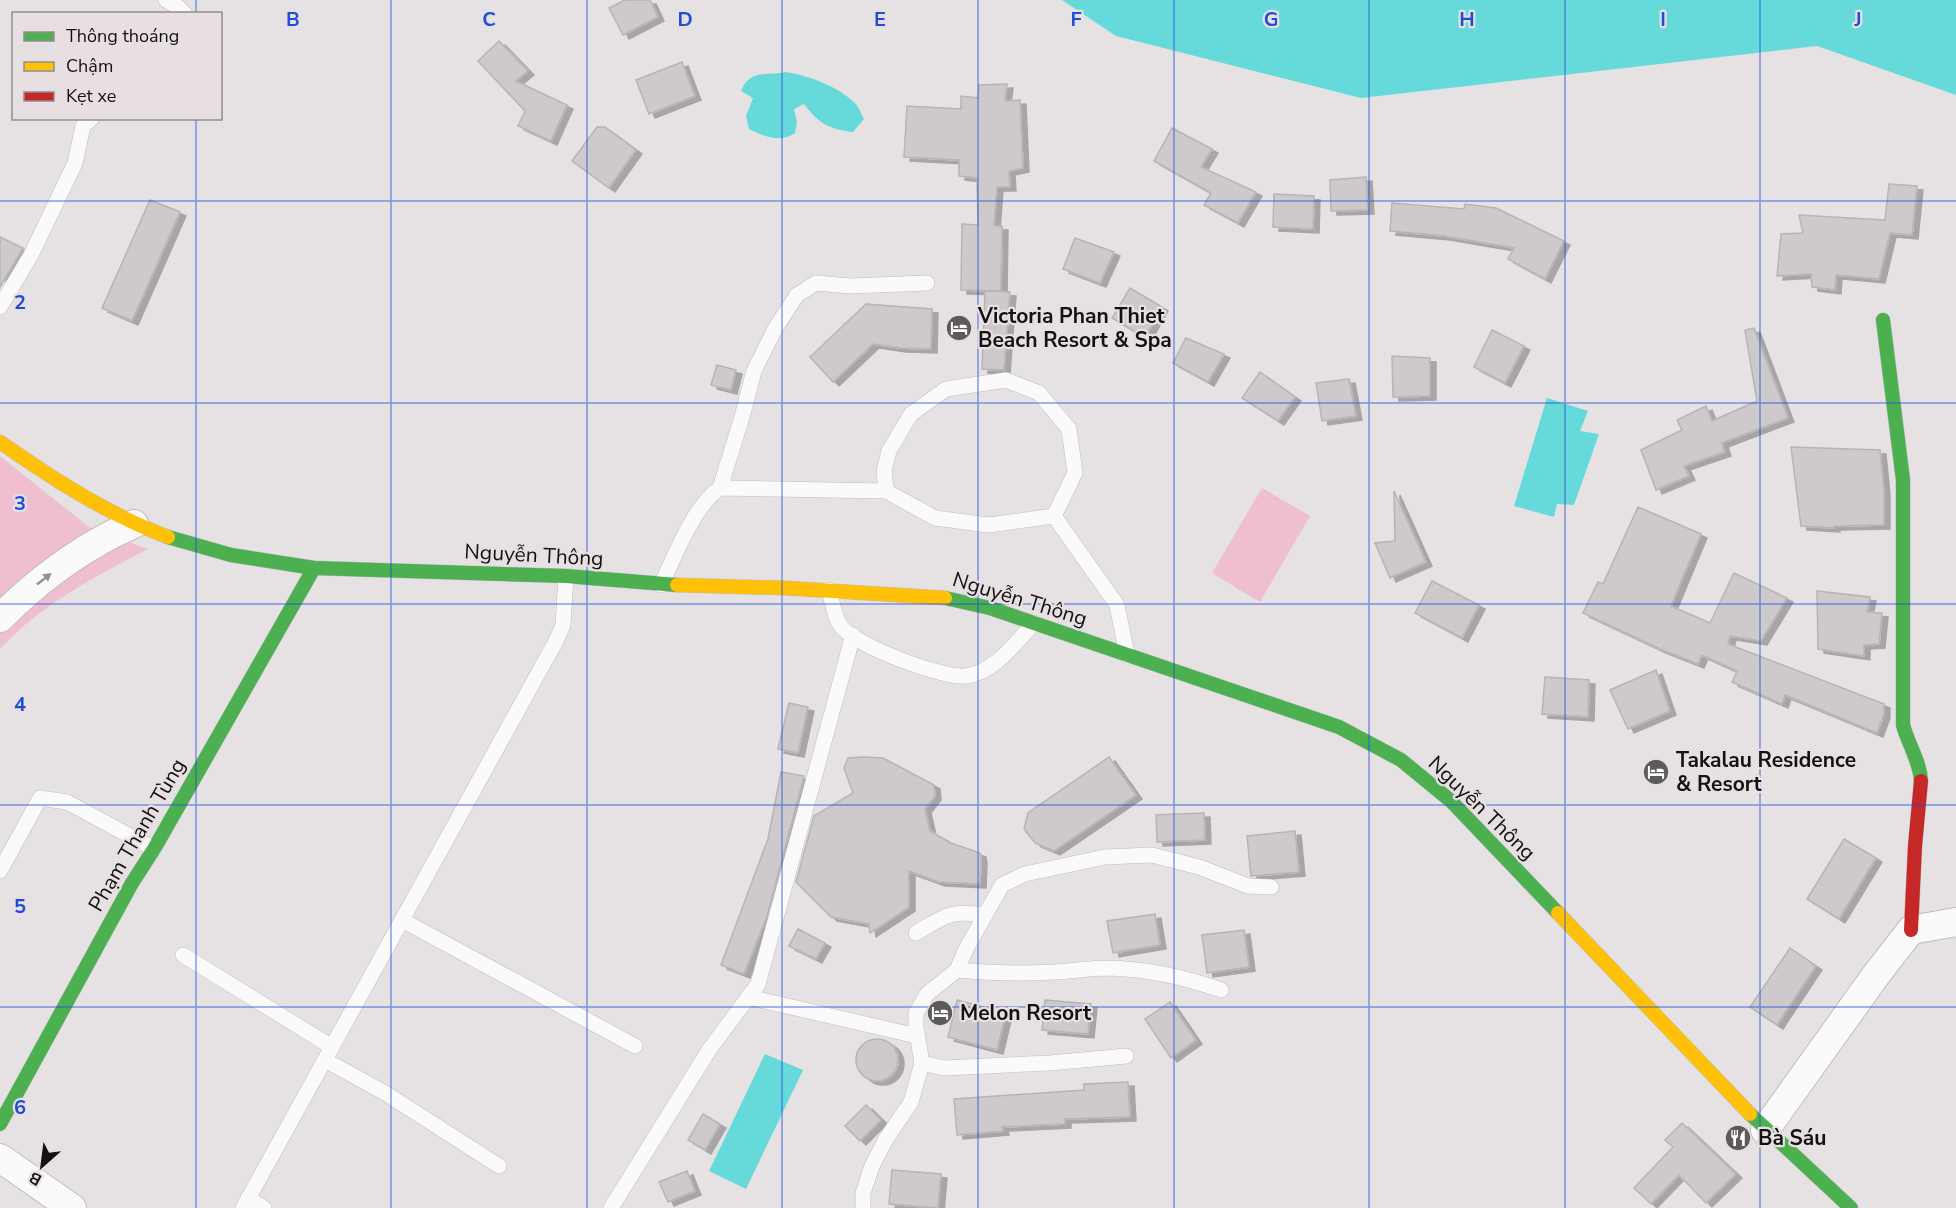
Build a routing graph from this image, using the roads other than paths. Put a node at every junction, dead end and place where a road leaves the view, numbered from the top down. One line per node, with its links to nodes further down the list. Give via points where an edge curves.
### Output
1 (166, 0): 2 (lane)
2 (183, 12)
3 (90, 120): 5 (lane, via 83,126 75,163 31,255)
4 (927, 283): 8 (lane, via 816,283 797,295 754,371)
5 (0, 307)
6 (1883, 320): 26 (main road, via 1903,480 1903,725 1922,782)
7 (0, 442): 11 (main road, Nguyễn Thông, via 53,480)
8 (720, 488): 9 (lane); 14 (lane, via 698,511)
9 (886, 491): 10 (lane, via 935,518 989,525); 10 (lane, via 884,471 889,451 911,414 946,389 1006,380 1039,393 1068,429 1075,473)
10 (1054, 516): 19 (lane, via 1117,605)
11 (134, 524): 12 (main road, Nguyễn Thông, via 180,542 231,555); 16 (street, one-way to 11, via 81,551)
12 (314, 568): 13 (main road, Nguyễn Thông); 20 (main road, Phạm Thanh Tùng)
13 (566, 576): 14 (main road, Nguyễn Thông); 24 (lane, via 563,625 556,642)
14 (661, 585): 15 (main road, Nguyễn Thông)
15 (829, 590): 17 (main road, Nguyễn Thông, via 936,596); 18 (lane, via 840,626)
16 (0, 618)
17 (1034, 623): 18 (lane, via 995,664 966,676 923,668 874,650); 19 (main road, Nguyễn Thông)
18 (854, 636): 31 (lane, via 758,984)
19 (1127, 655): 38 (main road, Nguyễn Thông, via 1339,727 1401,760 1451,801)
20 (154, 849): 21 (lane, via 67,802 40,798); 37 (main road, Phạm Thanh Tùng)
21 (0, 871)
22 (1271, 887): 23 (lane, via 1248,886 1199,867 1152,855 1105,857 1025,874 1002,885)
23 (985, 915): 27 (lane, via 947,914); 29 (lane)
24 (402, 920): 33 (lane); 34 (lane)
25 (1956, 922): 26 (street)
26 (1911, 930): 38 (street)
27 (916, 933)
28 (183, 955): 34 (lane)
29 (957, 970): 30 (lane, via 992,974 1108,968 1156,972); 32 (lane, via 927,994 916,1013)
30 (1221, 990)
31 (748, 998): 32 (lane); 44 (lane, via 709,1050)
32 (917, 1036): 36 (lane)
33 (635, 1046)
34 (328, 1054): 40 (lane); 41 (lane)
35 (1126, 1056): 36 (lane, via 944,1068)
36 (922, 1063): 45 (lane, via 911,1102 872,1166 863,1193)
37 (0, 1125)
38 (1765, 1130): 46 (main road, Nguyễn Thông)
39 (0, 1158): 42 (street)
40 (499, 1166)
41 (246, 1203): 43 (lane)
42 (72, 1208)
43 (264, 1208)
44 (611, 1208)
45 (863, 1208)
46 (1851, 1208)

